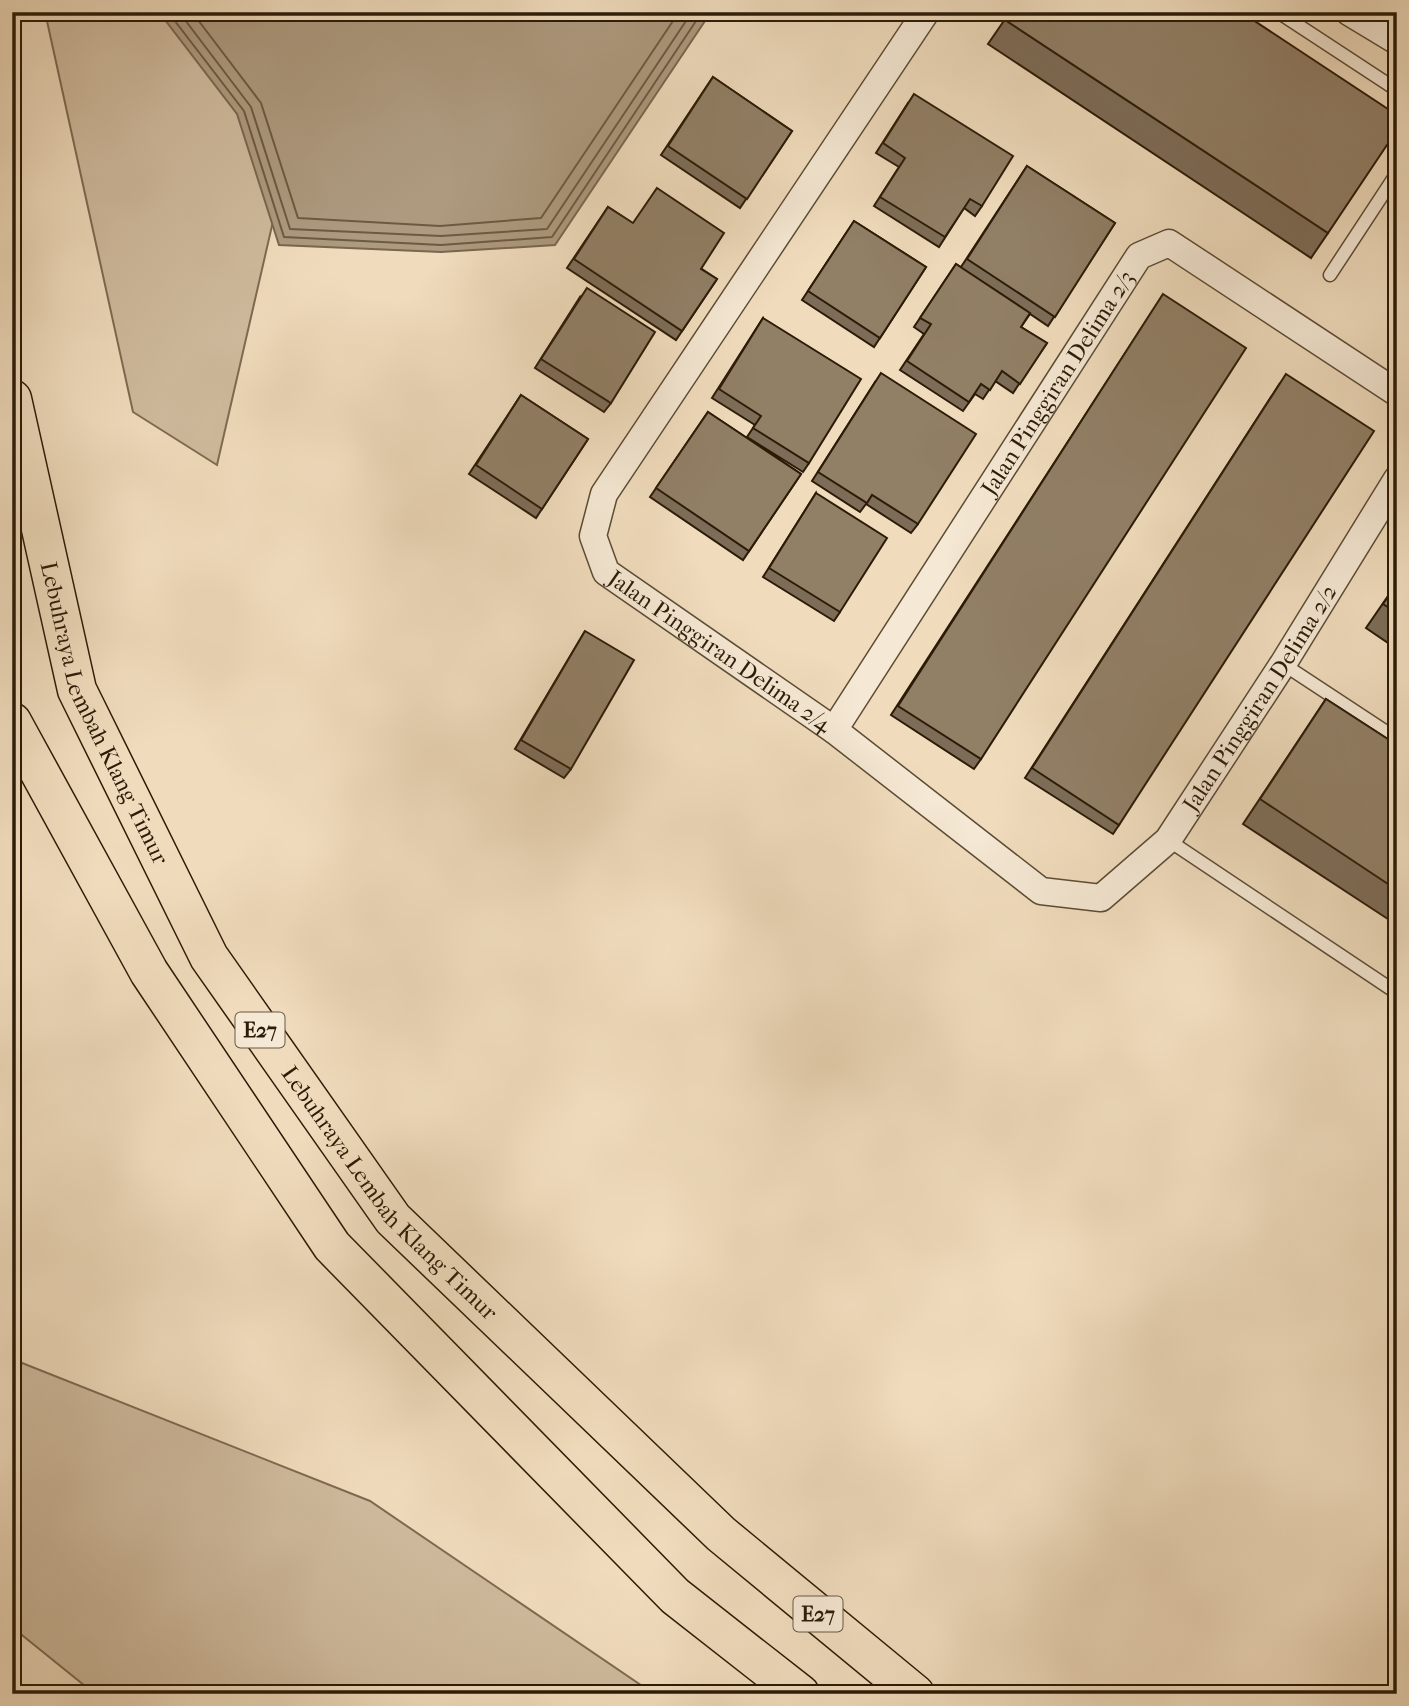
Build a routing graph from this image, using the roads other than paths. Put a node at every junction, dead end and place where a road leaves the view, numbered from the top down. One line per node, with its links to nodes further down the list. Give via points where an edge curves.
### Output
1 (926, 12): 13 (street, Jalan Pinggiran Delima 2/4, via 604,494 593,536 606,572)
2 (1278, 12): 5 (lane)
3 (1349, 12): 4 (street)
4 (1397, 41)
5 (1397, 90)
6 (1397, 173): 7 (lane)
7 (1330, 275)
8 (1397, 393): 13 (street, Jalan Pinggiran Delima 2/3, via 1169,243 1139,256)
9 (12, 399): 19 (highway, Lebuhraya Lembah Klang Timur / E27, via 76,690 209,957 393,1219 721,1534)
10 (1397, 479): 11 (street, Jalan Pinggiran Delima 2/2)
11 (1283, 664): 14 (lane); 15 (street, Jalan Pinggiran Delima 2/2)
12 (12, 722): 18 (highway, E27, via 149,972 332,1245 675,1596)
13 (834, 730): 16 (street, Jalan Pinggiran Delima 2/4, via 1041,891)
14 (1397, 738)
15 (1168, 840): 16 (street, Jalan Pinggiran Delima 2/2); 17 (lane)
16 (1101, 898)
17 (1397, 993)
18 (800, 1694)
19 (915, 1694)

